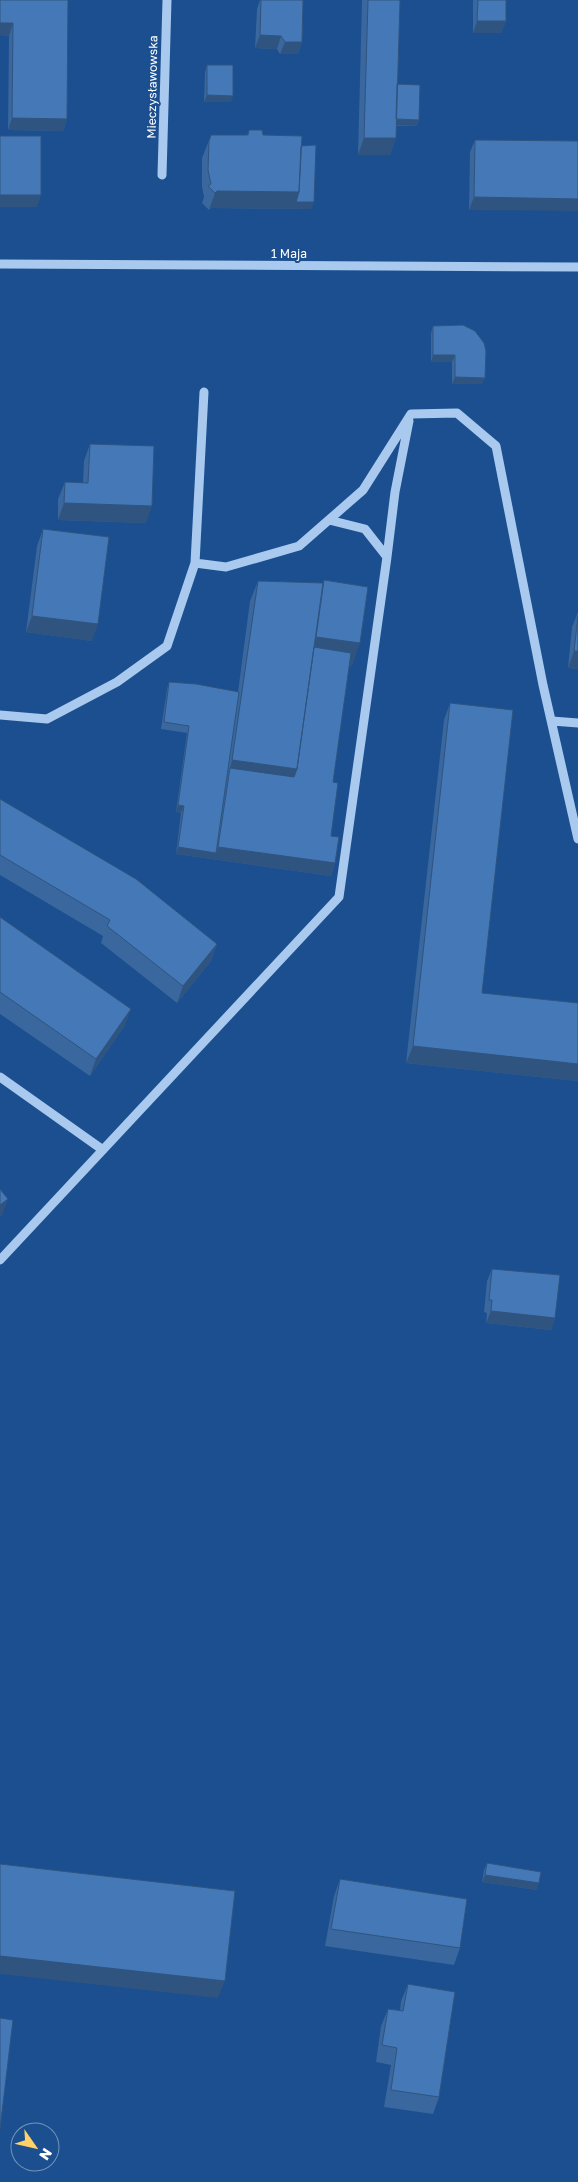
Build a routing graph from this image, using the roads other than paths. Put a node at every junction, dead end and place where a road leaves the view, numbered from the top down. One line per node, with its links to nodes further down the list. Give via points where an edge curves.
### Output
1 (167, 0): 2 (street, Mieczysławowska)
2 (162, 175)
3 (0, 264): 4 (street, 1 Maja)
4 (578, 267)
5 (204, 392): 9 (street)
6 (411, 414): 7 (street, via 363,490); 8 (street, via 395,492); 11 (street, via 457,412 496,446)
7 (328, 520): 8 (street, via 365,529); 9 (street, via 299,546 226,567)
8 (387, 557): 15 (street, via 339,897)
9 (195, 563): 10 (street, via 167,646 117,682 46,719)
10 (0, 715)
11 (552, 721): 12 (street); 13 (street)
12 (578, 723)
13 (578, 839)
14 (0, 1077): 15 (street)
15 (103, 1150): 16 (street)
16 (0, 1260)

